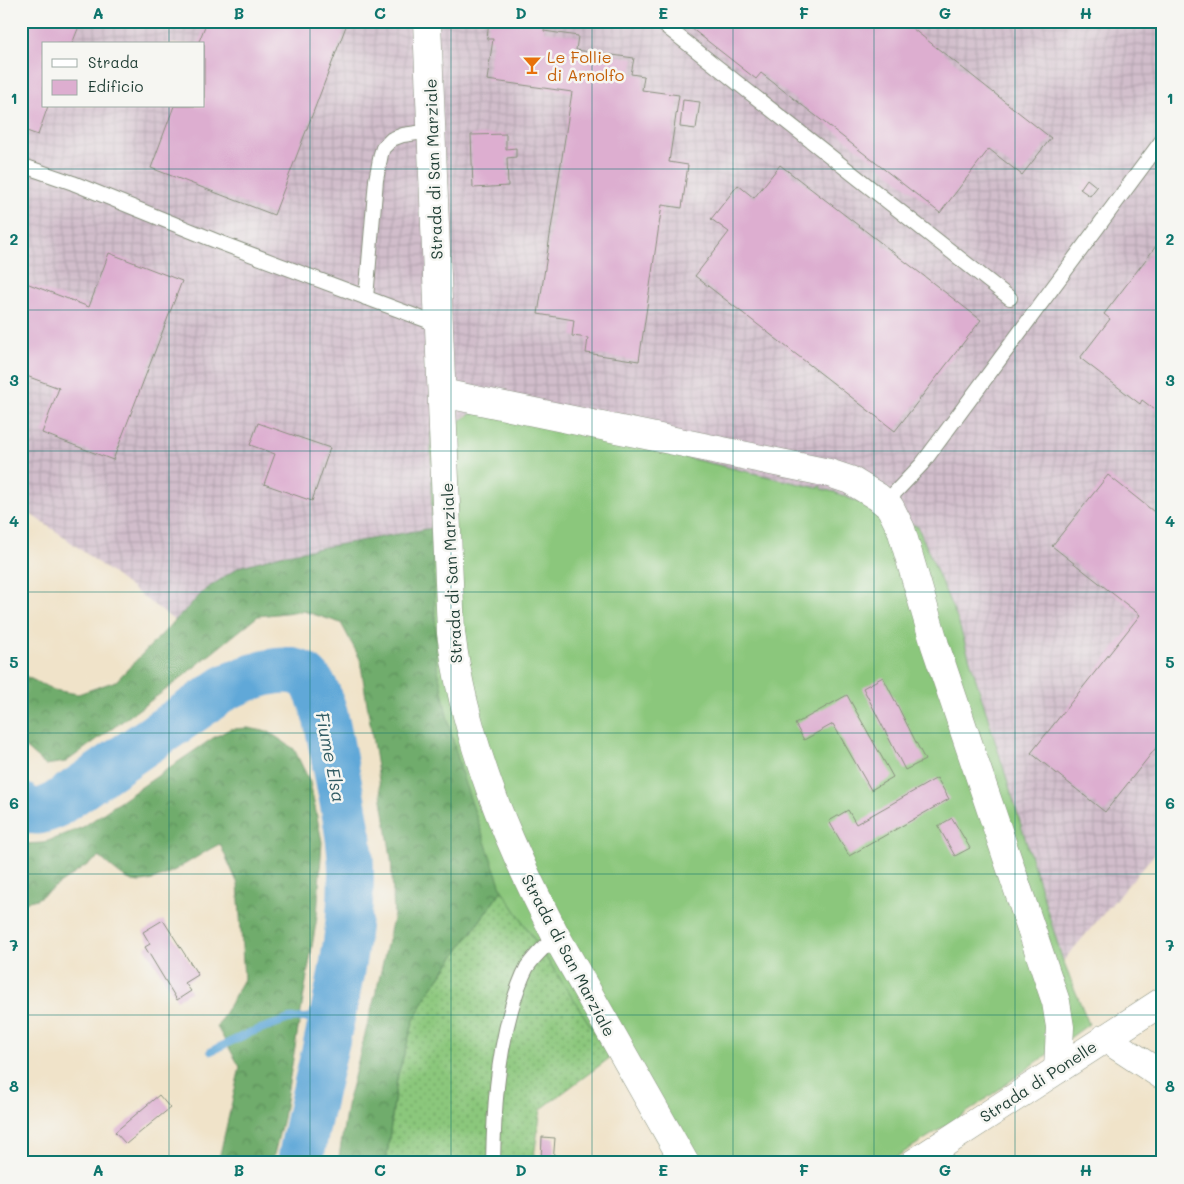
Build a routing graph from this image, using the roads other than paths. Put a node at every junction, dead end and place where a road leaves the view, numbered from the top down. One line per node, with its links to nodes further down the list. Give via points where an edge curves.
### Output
1 (427, 21): 3 (street, Strada di San Marziale)
2 (658, 21): 7 (lane)
3 (431, 132): 6 (lane, via 392,139 381,154); 8 (street, Strada di San Marziale)
4 (1163, 139): 10 (lane, via 922,464)
5 (21, 165): 6 (lane)
6 (366, 298): 8 (lane)
7 (1010, 298)
8 (439, 325): 9 (street, Strada di San Marziale)
9 (442, 393): 10 (street, via 829,473 860,485); 11 (street, Strada di San Marziale, via 451,633 460,692 497,808)
10 (885, 503): 14 (street, via 901,529 938,652 1054,995 1060,1027)
11 (556, 936): 16 (lane, via 527,967 514,999 499,1067); 17 (street, Strada di San Marziale)
12 (1163, 1001): 13 (street, Strada di Ponelle)
13 (1105, 1038): 14 (street, Strada di Ponelle); 15 (street)
14 (1058, 1069): 18 (street, Strada di Ponelle)
15 (1163, 1076)
16 (493, 1163)
17 (685, 1163)
18 (914, 1163)

